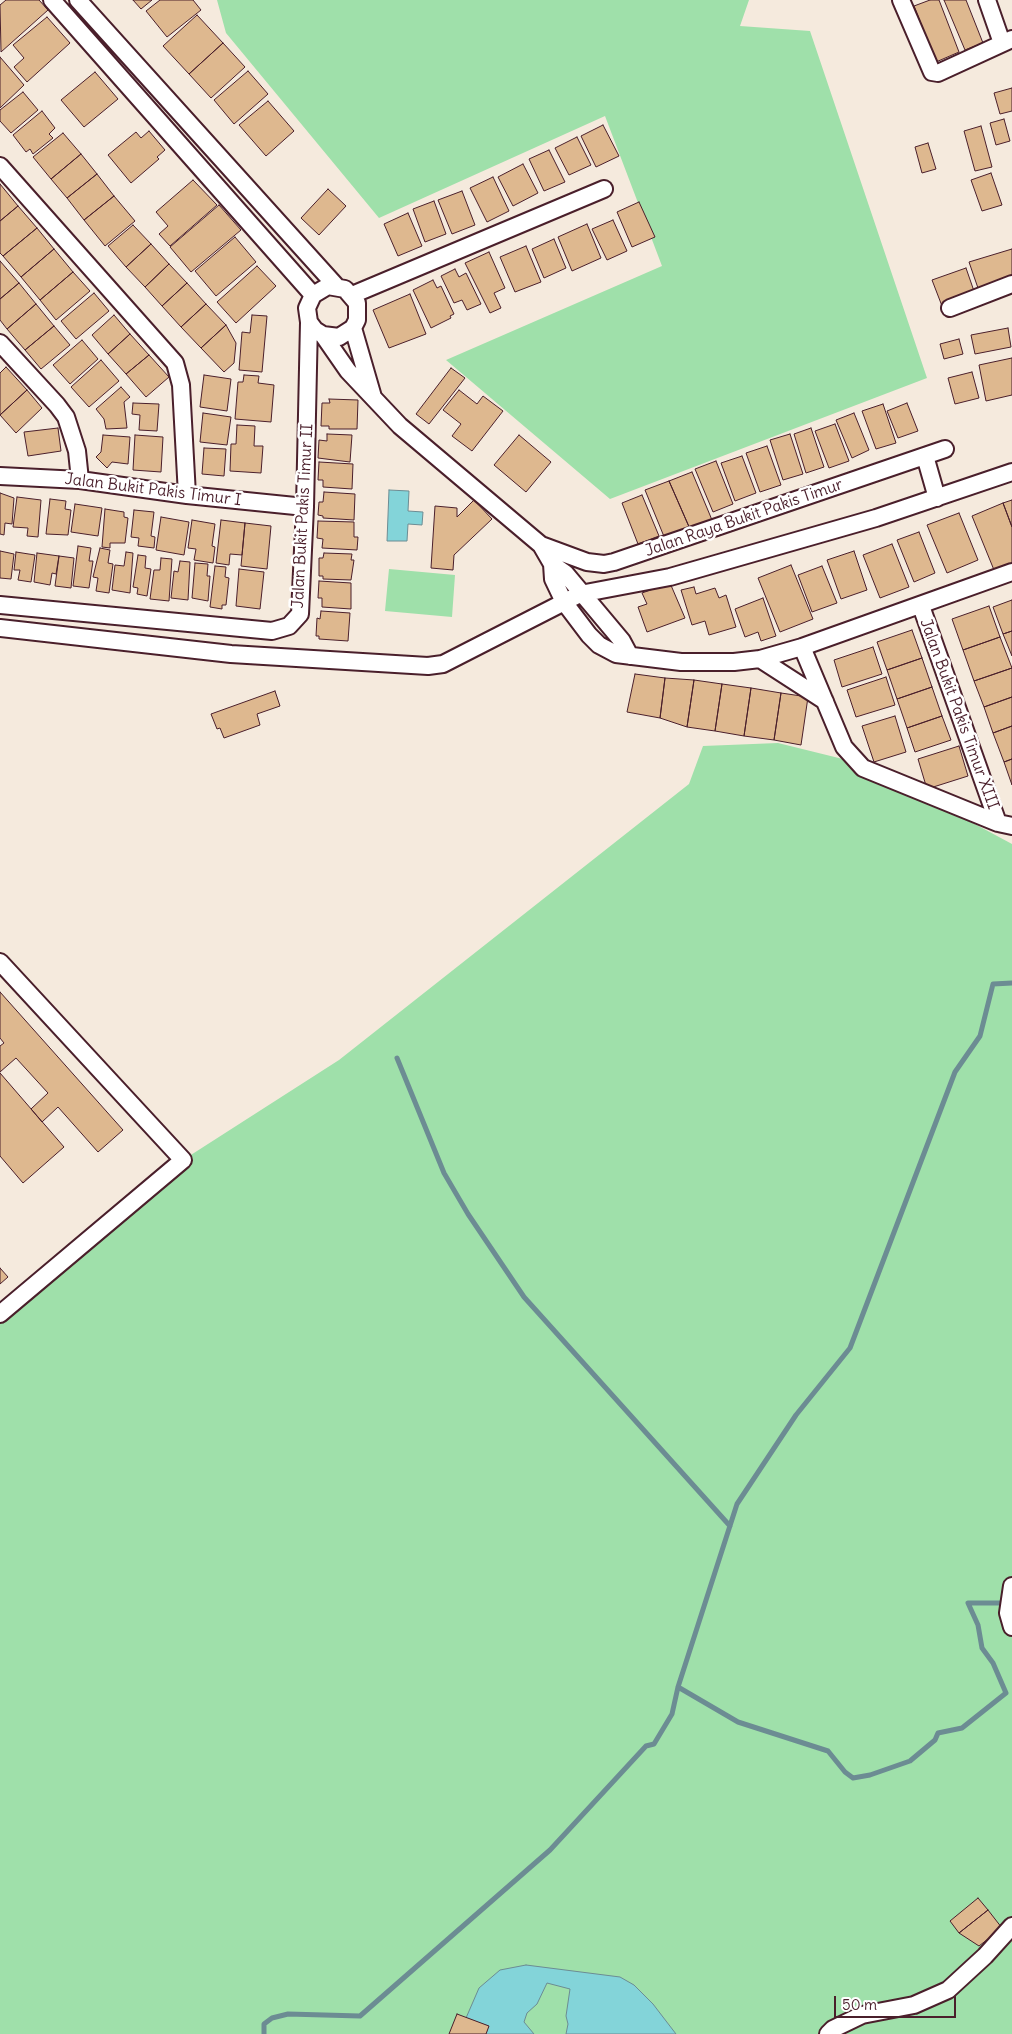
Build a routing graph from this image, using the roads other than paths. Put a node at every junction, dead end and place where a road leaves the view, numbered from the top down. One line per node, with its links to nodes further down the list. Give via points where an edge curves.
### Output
1 (52, 0): 6 (street)
2 (78, 0): 5 (street)
3 (901, 0): 7 (street, via 932,72 938,73)
4 (987, 0): 7 (street)
5 (96, 20): 6 (street); 11 (street)
6 (81, 34): 12 (street)
7 (1007, 41)
8 (0, 166): 25 (street, via 171,356 181,385)
9 (604, 189): 13 (street)
10 (1012, 284): 14 (street)
11 (337, 287): 12 (street, via 328,286); 13 (street)
12 (313, 295): 15 (street, via 307,308)
13 (352, 295): 16 (street, via 358,312)
14 (950, 308)
15 (309, 322): 17 (street); 27 (street, Jalan Bukit Pakis Timur II)
16 (353, 328): 17 (street, via 339,337); 19 (street)
17 (323, 336): 19 (street, Jalan Raya Bukit Pakis Timur)
18 (0, 343): 24 (street, via 66,417 77,451)
19 (374, 401): 28 (street, Jalan Raya Bukit Pakis Timur)
20 (946, 449): 21 (street, Jalan Raya Bukit Pakis Timur)
21 (925, 456): 26 (street); 28 (street, Jalan Raya Bukit Pakis Timur, via 614,562 587,562)
22 (1012, 472): 26 (street)
23 (0, 476): 24 (street, Jalan Bukit Pakis Timur I)
24 (80, 480): 25 (street, Jalan Bukit Pakis Timur I)
25 (187, 495): 27 (street, Jalan Bukit Pakis Timur I)
26 (937, 498): 31 (street, via 670,578)
27 (305, 507): 33 (street, Jalan Bukit Pakis Timur II, via 300,614 289,626 272,630)
28 (541, 546): 29 (street, Jalan Raya Bukit Pakis Timur)
29 (552, 564): 31 (street, Jalan Raya Bukit Pakis Timur, via 565,573); 32 (street, Jalan Raya Bukit Pakis Timur, via 553,579)
30 (1012, 572): 34 (street, Jalan Raya Bukit Pakis Timur)
31 (580, 594): 32 (street); 37 (street, Jalan Raya Bukit Pakis Timur, via 622,641)
32 (564, 602): 35 (street, via 456,659 428,666 231,654); 37 (street, Jalan Raya Bukit Pakis Timur, via 599,645 616,654)
33 (0, 605)
34 (920, 606): 36 (street, Jalan Raya Bukit Pakis Timur); 40 (street, Jalan Bukit Pakis Timur XIII)
35 (0, 628)
36 (802, 647): 38 (street, Jalan Raya Bukit Pakis Timur); 39 (street)
37 (630, 656): 38 (street, Jalan Raya Bukit Pakis Timur, via 682,662)
38 (760, 659): 39 (street)
39 (825, 701): 40 (street, via 844,747 863,768)
40 (1005, 824)
41 (0, 962): 42 (street, via 183,1160)
42 (0, 1314)
43 (1012, 1586): 44 (street, via 1008,1613)
44 (1012, 1627)
45 (1012, 1926): 46 (street, via 948,1990 914,2005 862,2015)
46 (828, 2034)

